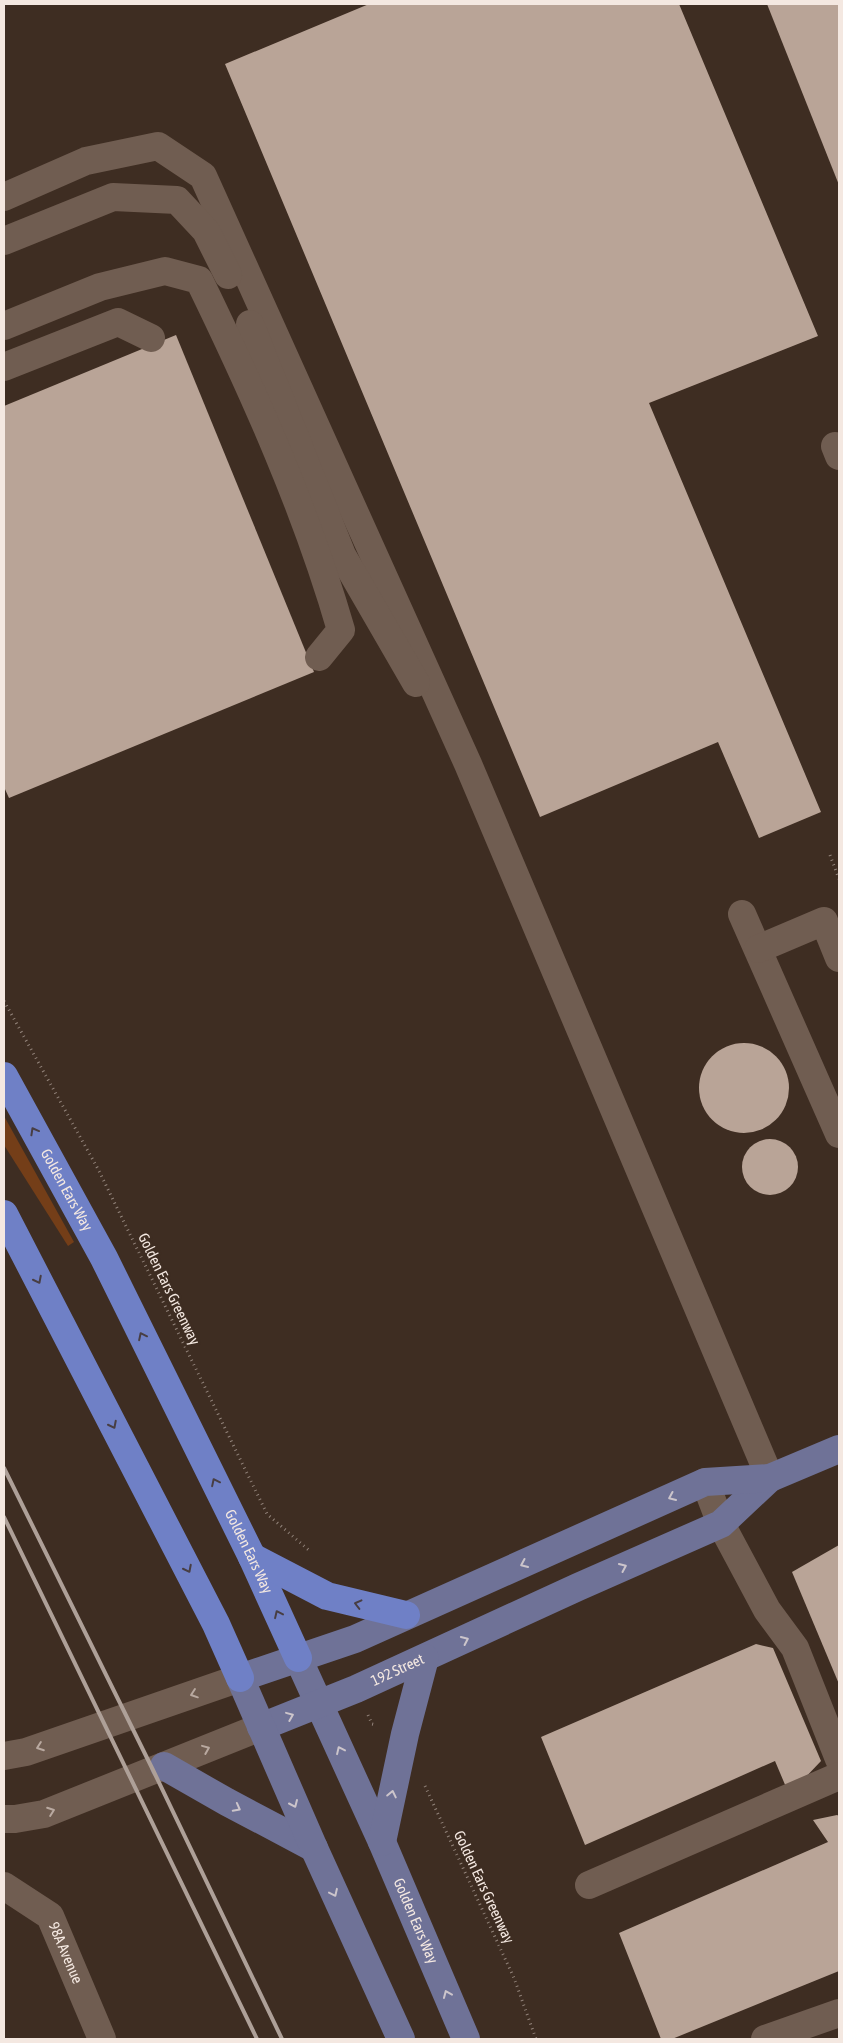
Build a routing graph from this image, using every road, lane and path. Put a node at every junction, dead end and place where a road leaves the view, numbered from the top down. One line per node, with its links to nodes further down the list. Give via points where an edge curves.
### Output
1 (4, 196): 7 (street, via 86,161 158,146 202,176)
2 (4, 241): 7 (street, via 113,197 177,200 206,231 234,287 342,555 426,702)
3 (4, 326): 6 (street, via 100,287 165,271 199,280 270,432 324,572 341,630)
4 (151, 338): 5 (street, via 118,322)
5 (4, 367)
6 (319, 657)
7 (468, 764): 18 (street)
8 (830, 855): 9 (path)
9 (839, 879)
10 (742, 914): 11 (street)
11 (758, 948): 12 (street, via 824,921); 15 (street)
12 (839, 958)
13 (4, 1001): 21 (path, Golden Ears Greenway, via 98,1169 267,1514)
14 (4, 1076): 22 (highway, Golden Ears Way, one-way to 14, via 104,1258)
15 (839, 1134)
16 (4, 1214): 26 (highway, one-way to 26, via 212,1615)
17 (839, 1449): 18 (main road, 192 Street)
18 (770, 1478): 19 (main road, 192 Street); 20 (main road, 192 Street)
19 (705, 1482): 20 (street); 23 (main road, 192 Street, one-way to 23)
20 (721, 1524): 25 (main road, 192 Street, one-way to 20); 30 (street, via 767,1610 795,1648)
21 (318, 1556)
22 (252, 1557): 23 (highway, one-way to 22, via 327,1596); 24 (highway, Golden Ears Way, one-way to 22)
23 (406, 1616): 24 (main road, 192 Street, via 355,1639)
24 (298, 1658): 26 (main road, 192 Street); 27 (main road, Golden Ears Way)
25 (425, 1658): 27 (main road, 192 Street); 35 (main road, one-way to 25, via 404,1734)
26 (240, 1678): 28 (main road); 29 (street, 192 Street, one-way to 29, via 26,1752)
27 (319, 1704): 28 (main road, 192 Street, one-way to 27); 35 (main road, Golden Ears Way, one-way to 27)
28 (261, 1727): 31 (street, 192 Street, one-way to 28); 36 (main road, one-way to 36)
29 (4, 1756)
30 (839, 1759)
31 (164, 1766): 34 (street, 192 Street, one-way to 31, via 44,1814); 36 (main road, one-way to 36)
32 (839, 1776): 37 (street)
33 (424, 1782): 43 (path, Golden Ears Greenway, via 514,1978)
34 (4, 1819)
35 (382, 1842): 42 (main road, Golden Ears Way, one-way to 35)
36 (314, 1848): 41 (main road, one-way to 41)
37 (589, 1885)
38 (4, 1886): 40 (street, 98A Avenue, via 50,1916)
39 (839, 2013): 44 (street)
40 (102, 2039)
41 (400, 2039)
42 (466, 2039)
43 (536, 2039)
44 (765, 2039)

